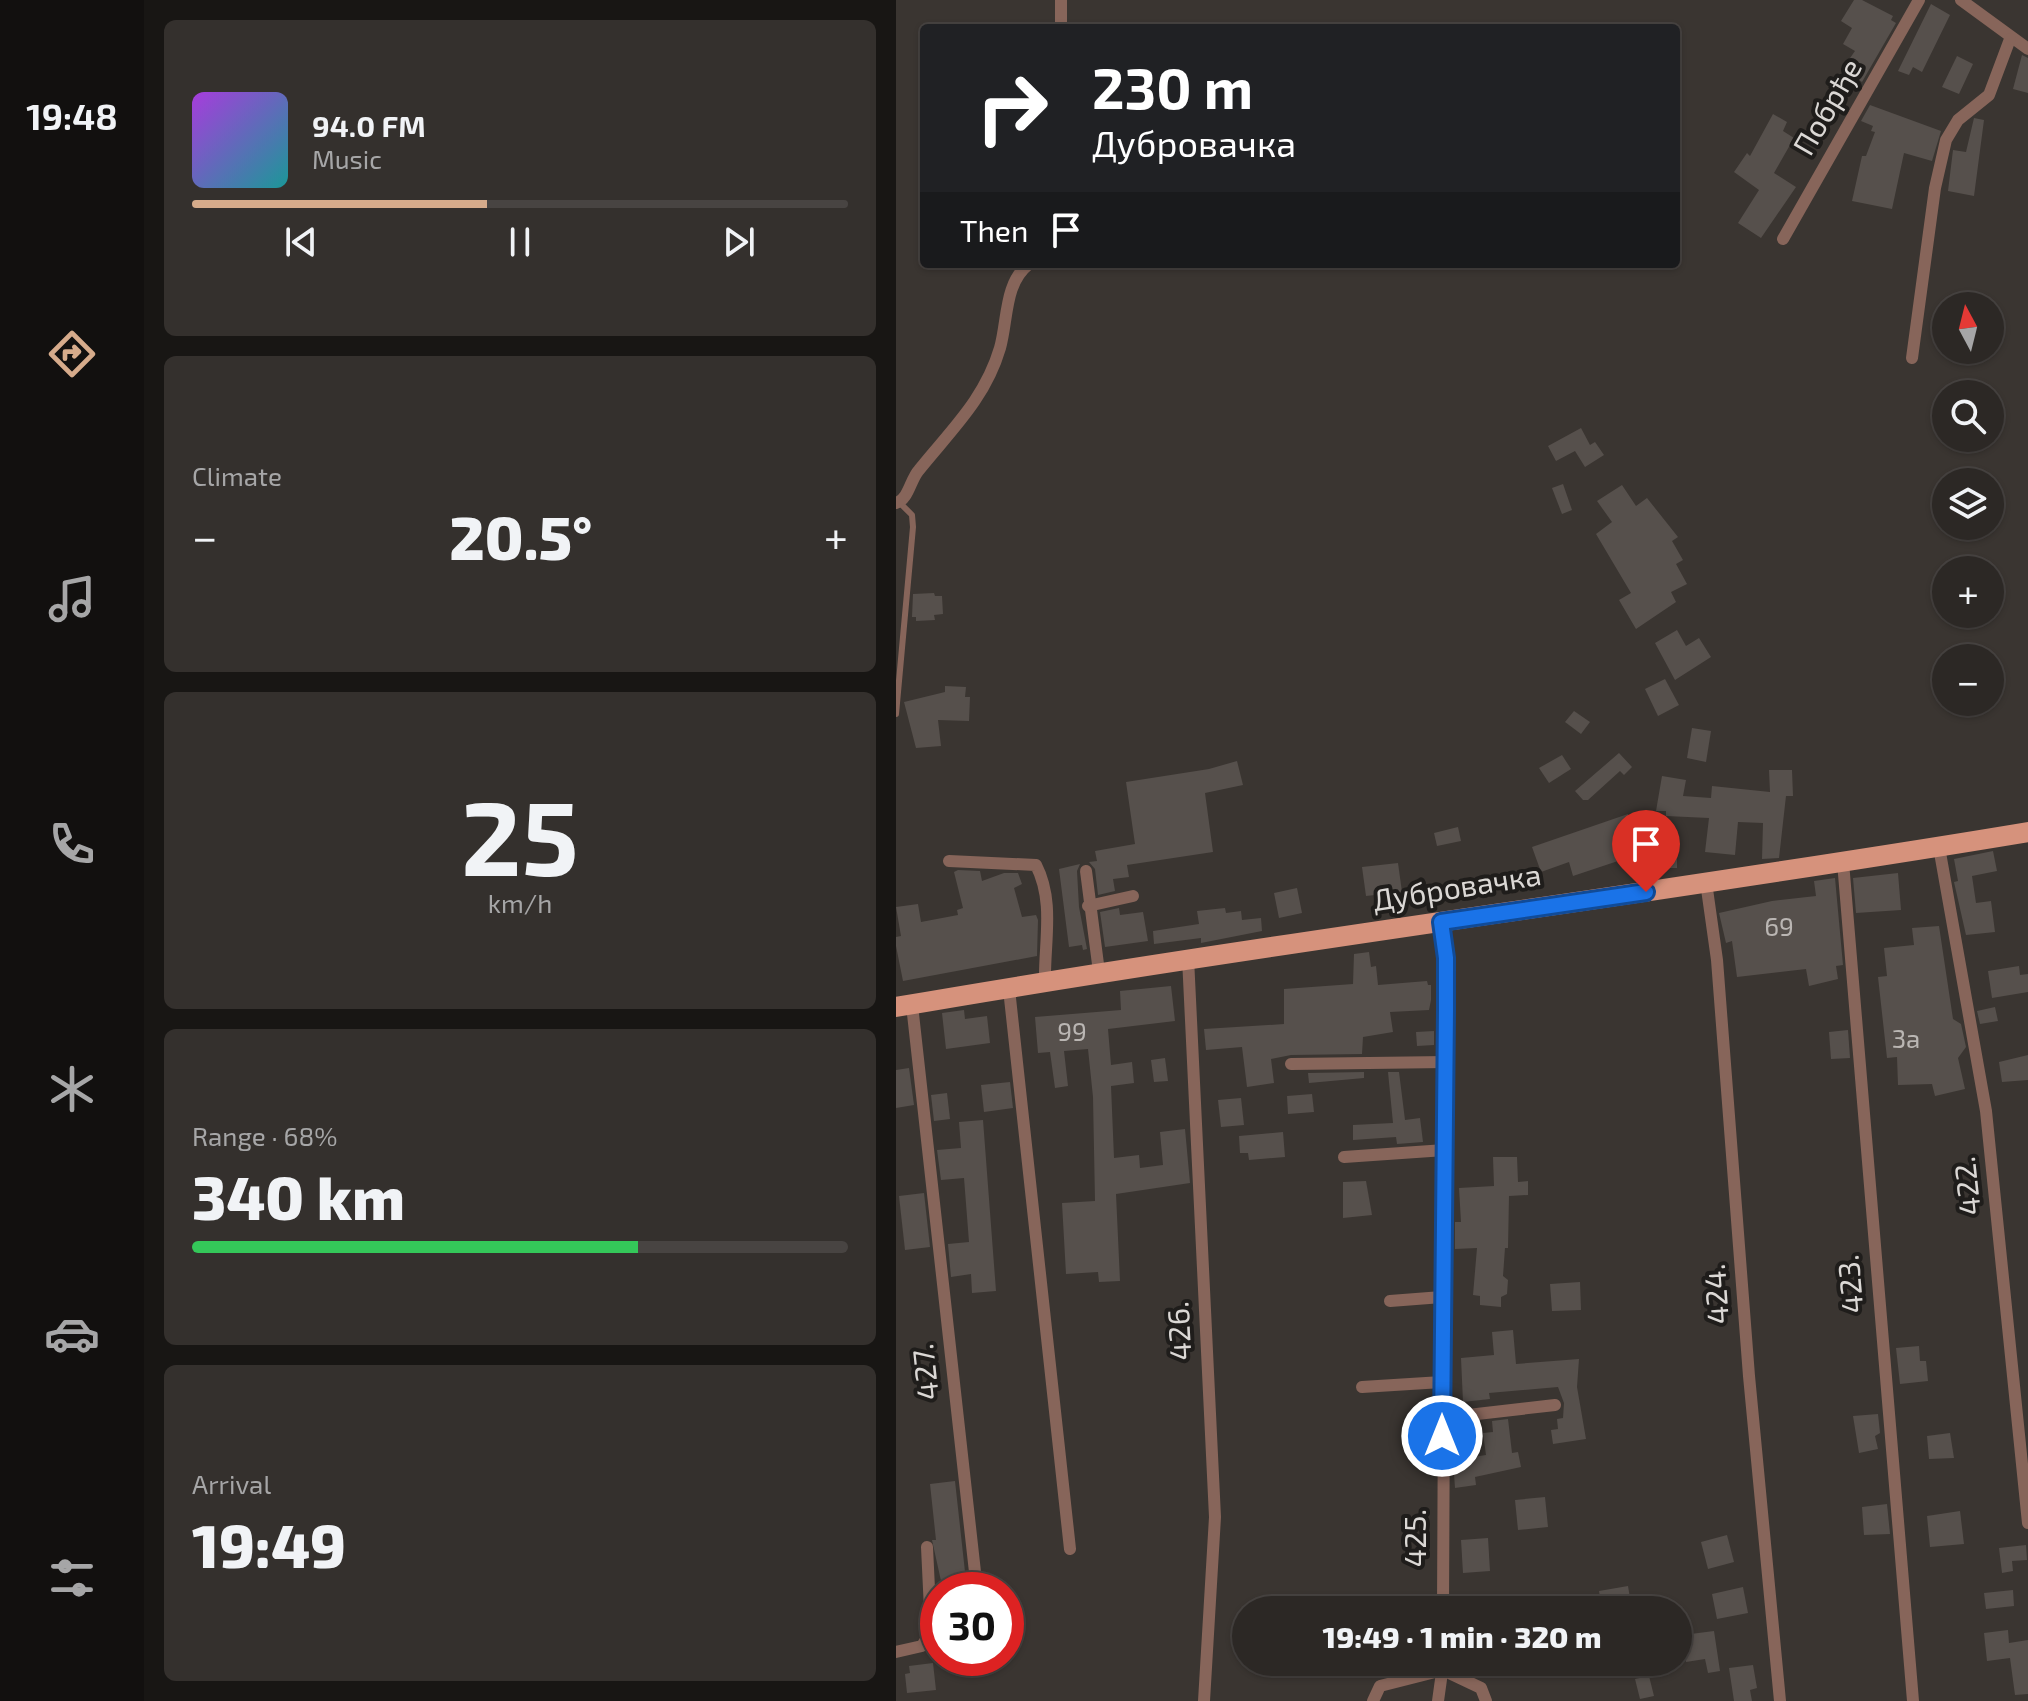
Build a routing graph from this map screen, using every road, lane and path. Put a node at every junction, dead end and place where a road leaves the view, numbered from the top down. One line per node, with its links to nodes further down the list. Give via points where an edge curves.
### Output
1 (1061, 0): 4 (street)
2 (1919, 0): 7 (street, Побрђе)
3 (1961, 0): 5 (street)
4 (1061, 24)
5 (2010, 39): 6 (street); 9 (street, via 1989,95 1958,120 1946,140)
6 (2028, 49)
7 (1783, 239)
8 (1025, 268): 10 (street, via 1014,280 999,348 975,404 918,470)
9 (1912, 358)
10 (898, 503): 11 (lane, via 912,515 913,527)
11 (896, 714)
12 (2028, 832): 13 (main road, Дубровачка)
13 (1939, 847): 15 (main road, Дубровачка); 36 (street, 422., via 1986,1111)
14 (949, 861): 23 (street, via 1036,865 1049,907)
15 (1843, 862): 17 (main road, Дубровачка); 50 (street, 423.)
16 (1086, 871): 19 (street)
17 (1706, 882): 20 (main road, Дубровачка); 49 (street, 424.)
18 (1133, 896): 19 (street)
19 (1088, 906): 22 (street)
20 (1441, 922): 21 (main road, Дубровачка); 26 (street, 425.)
21 (1188, 958): 22 (main road, Дубровачка); 45 (street, 426., via 1215,1517)
22 (1099, 972): 23 (main road, Дубровачка)
23 (1045, 982): 24 (main road, Дубровачка)
24 (1009, 989): 25 (main road, Дубровачка); 38 (street)
25 (904, 1006): 39 (street, 427.)
26 (1446, 1062): 27 (street); 28 (street, 425.)
27 (1291, 1064)
28 (1445, 1150): 29 (street); 30 (street, 425.)
29 (1344, 1157)
30 (1442, 1297): 31 (street); 32 (street, 425.)
31 (1390, 1301)
32 (1442, 1382): 33 (street); 35 (street, 425.)
33 (1362, 1387)
34 (1555, 1405): 35 (street)
35 (1442, 1418): 40 (street, 425.)
36 (2028, 1523)
37 (927, 1547): 41 (street, via 931,1631 922,1646)
38 (1070, 1549)
39 (975, 1572)
40 (1443, 1596)
41 (896, 1652)
42 (1408, 1676): 46 (street, via 1380,1686)
43 (1442, 1676): 47 (street)
44 (1460, 1676): 48 (street, via 1481,1688)
45 (1204, 1701)
46 (1373, 1701)
47 (1438, 1701)
48 (1486, 1701)
49 (1780, 1701)
50 (1913, 1701)

